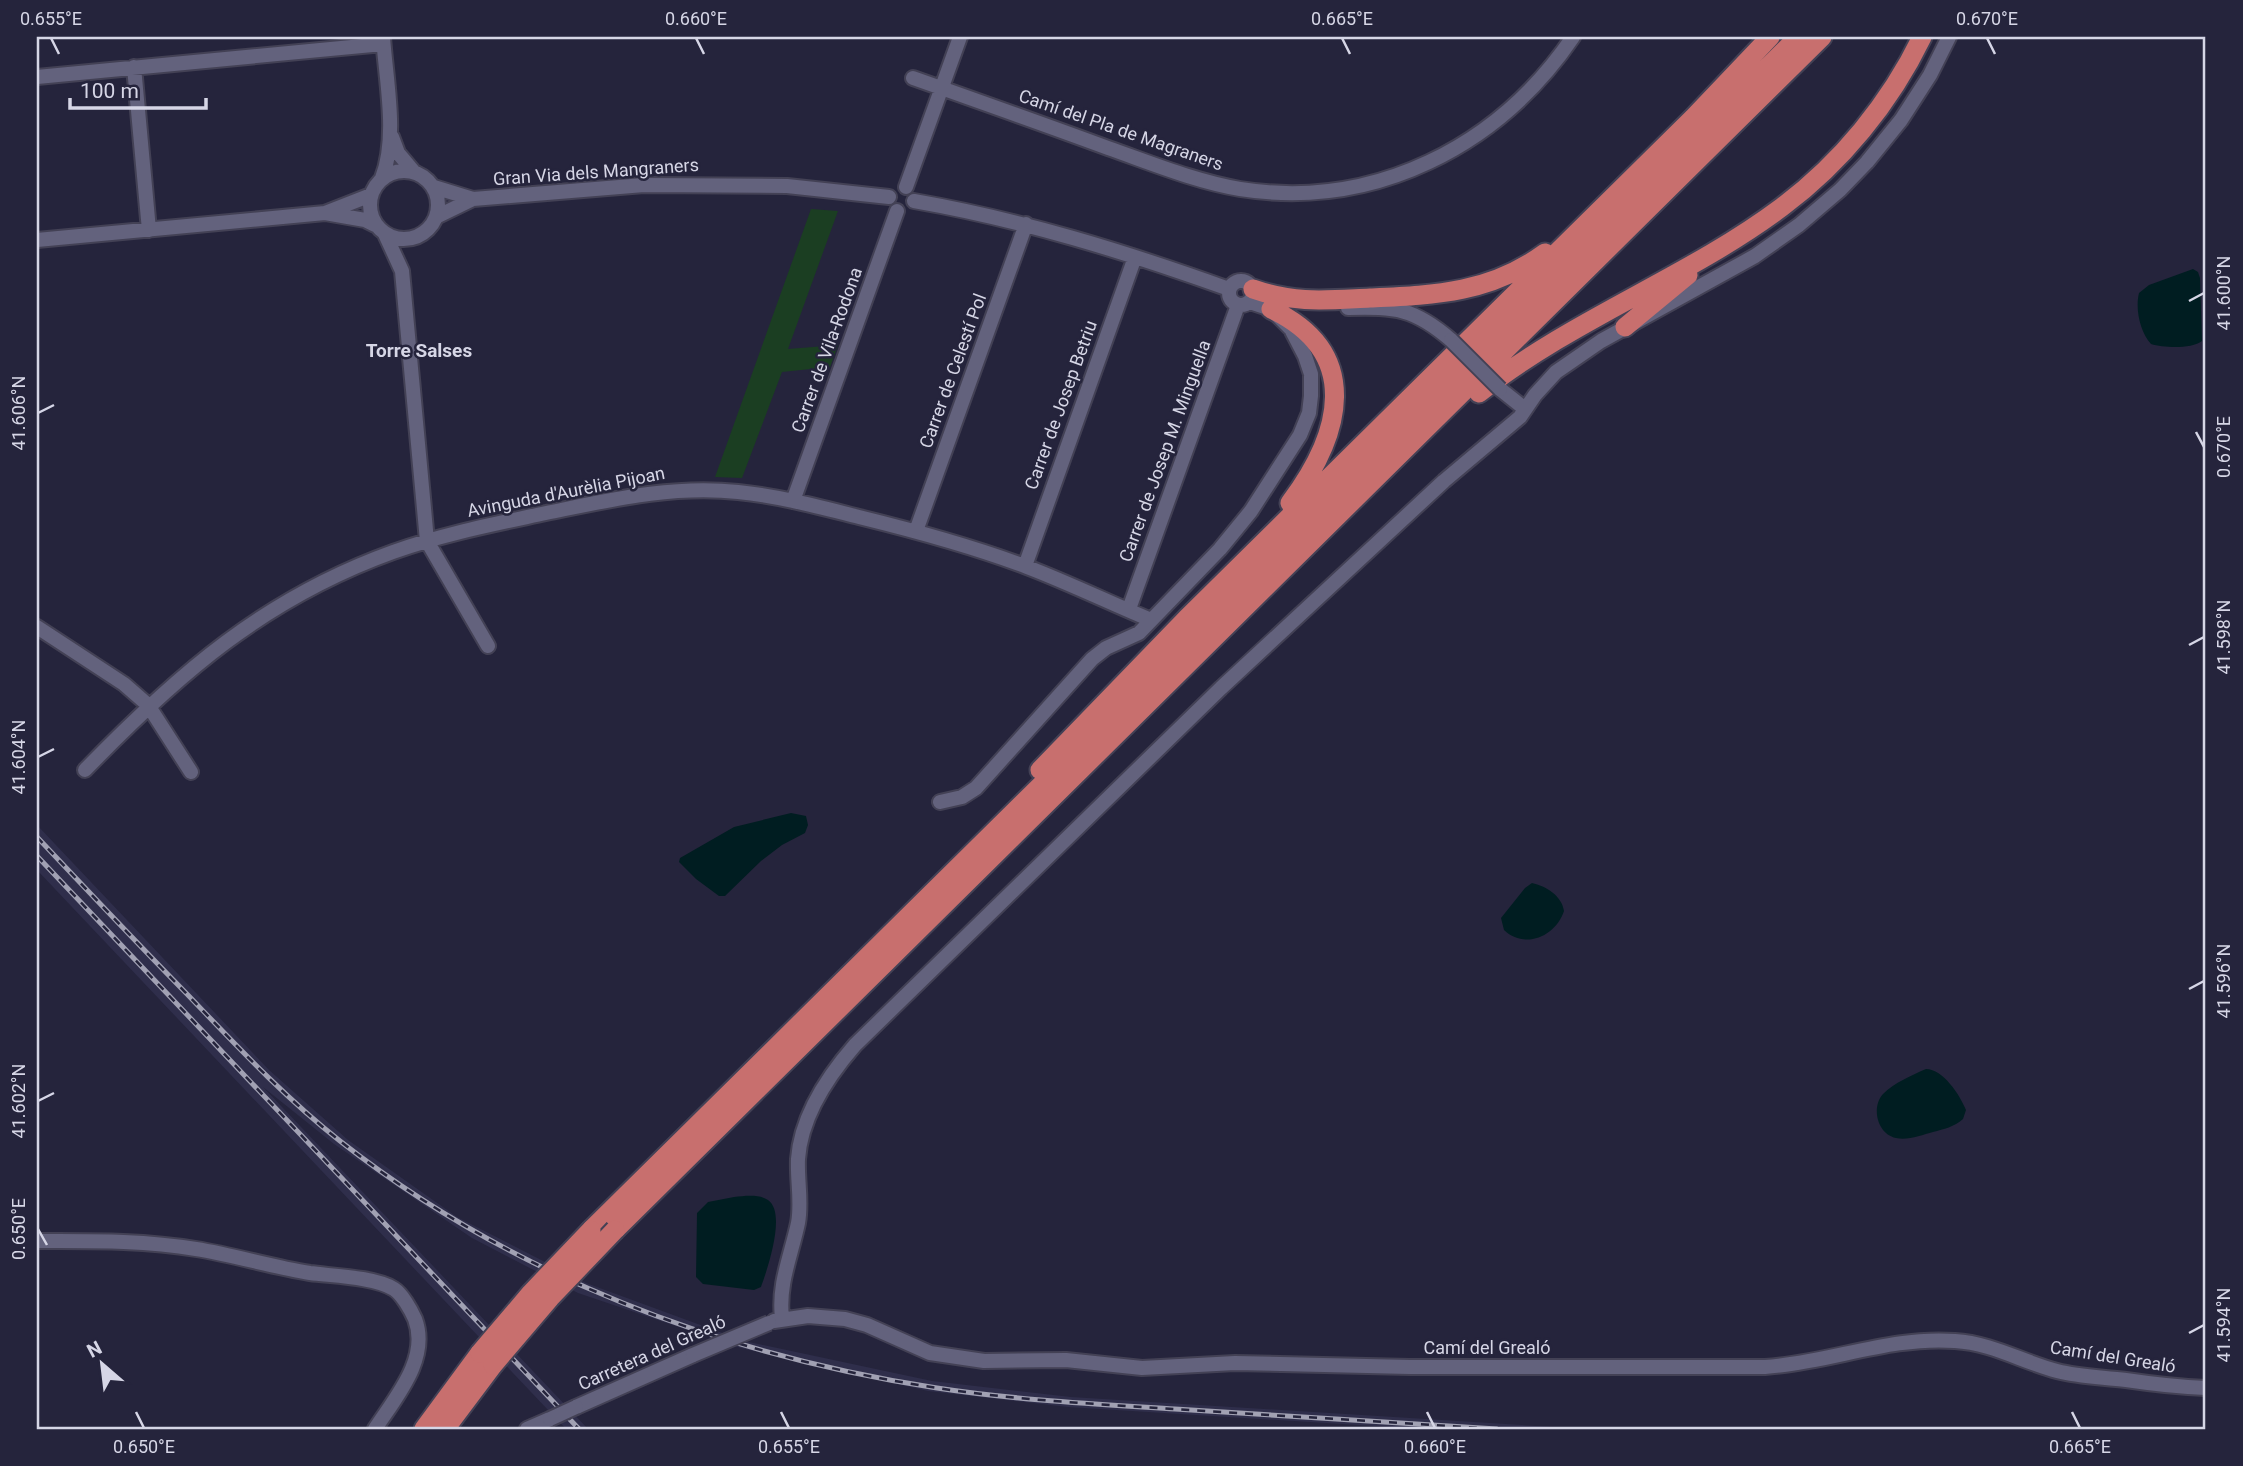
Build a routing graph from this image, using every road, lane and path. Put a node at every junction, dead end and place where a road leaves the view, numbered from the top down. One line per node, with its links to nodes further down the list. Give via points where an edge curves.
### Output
1 (960, 37): 12 (street)
2 (1573, 37): 12 (street, Camí del Pla de Magraners, via 1523,99 1471,138 1401,174 1321,191 1260,191 1200,180)
3 (1770, 37): 14 (highway)
4 (1798, 37): 51 (highway)
5 (1822, 37): 38 (highway)
6 (1922, 37): 30 (highway, via 1883,103 1840,155 1781,208)
7 (1949, 37): 35 (street, via 1901,120 1831,199 1742,264)
8 (383, 40): 9 (street); 13 (street)
9 (134, 67): 10 (street); 28 (street)
10 (37, 77)
11 (914, 78): 12 (street, Camí del Pla de Magraners)
12 (941, 88): 18 (street)
13 (390, 129): 15 (street, Gran Via dels Mangraners, via 398,153); 16 (street, via 389,157)
14 (1648, 162): 33 (highway, via 1548,250 1485,284 1433,295 1318,302); 46 (highway)
15 (414, 172): 16 (street, via 397,171); 17 (street, Gran Via dels Mangraners)
16 (382, 178): 19 (street)
17 (433, 187): 21 (street, Gran Via dels Mangraners); 25 (street)
18 (906, 187): 20 (street, via 894,189); 22 (street)
19 (371, 195): 24 (street, Gran Via dels Mangraners); 27 (street, via 369,209)
20 (889, 197): 21 (street, Gran Via dels Mangraners, via 691,184); 23 (street)
21 (473, 199): 25 (street, Gran Via dels Mangraners)
22 (915, 201): 23 (street, via 908,210); 26 (street)
23 (897, 211): 37 (street, Carrer de Vila-Rodona)
24 (325, 213): 27 (street, Gran Via dels Mangraners, via 365,220); 28 (street, Gran Via dels Mangraners)
25 (436, 217): 27 (street, Gran Via dels Mangraners, via 426,232 411,239 395,239)
26 (1026, 224): 31 (street); 39 (street, Carrer de Celestí Pol)
27 (380, 229): 40 (street, via 402,271)
28 (149, 230): 29 (street, Gran Via dels Mangraners)
29 (37, 240)
30 (1727, 243): 35 (highway); 38 (highway, via 1517,364 1450,417 1353,509)
31 (1135, 257): 32 (street); 41 (street, Carrer de Josep Betriu)
32 (1229, 289): 33 (street, via 1230,299); 33 (street, via 1243,281)
33 (1249, 298): 34 (street); 36 (street, bridge, via 1306,308 1400,311 1430,322); 42 (street, Carrer de Josep M. Minguella)
34 (1271, 309): 43 (street, via 1291,329 1308,364 1311,396 1306,421 1245,520); 46 (highway, via 1292,320 1320,346 1335,387 1330,432 1304,484 1274,523)
35 (1625, 327): 36 (street, via 1556,372)
36 (1525, 409): 53 (street, via 1221,688 847,1054 822,1091 801,1140 800,1214)
37 (793, 501): 39 (street, Avinguda d'Aurèlia Pijoan); 40 (street, Avinguda d'Aurèlia Pijoan, via 718,490 657,492)
38 (1336, 517): 54 (highway, bridge)
39 (916, 531): 41 (street, Avinguda d'Aurèlia Pijoan)
40 (427, 541): 45 (street); 47 (street, Avinguda d'Aurèlia Pijoan, via 348,570 276,607 223,643)
41 (1025, 566): 42 (street, Avinguda d'Aurèlia Pijoan)
42 (1129, 609): 43 (street, Avinguda d'Aurèlia Pijoan)
43 (1151, 620): 50 (street, via 1139,633 1092,659 976,788)
44 (37, 627): 47 (street)
45 (488, 646)
46 (1102, 704): 51 (highway, via 796,1019)
47 (148, 705): 48 (street, Avinguda d'Aurèlia Pijoan); 49 (street)
48 (85, 770)
49 (191, 772)
50 (940, 802)
51 (779, 1044): 54 (highway, bridge, via 540,1283)
52 (37, 1241): 56 (street, via 136,1242 195,1249 394,1289 415,1318 418,1348 405,1382)
53 (776, 1321): 55 (street, Camí del Grealó, via 808,1316 845,1319 954,1358 1066,1360 1142,1368 1235,1363 1765,1367 1875,1346 1952,1340 2071,1374); 59 (street, Carretera del Grealó, bridge)
54 (486, 1359): 57 (highway); 58 (highway)
55 (2206, 1388)
56 (375, 1429)
57 (424, 1429)
58 (445, 1429)
59 (527, 1429)

